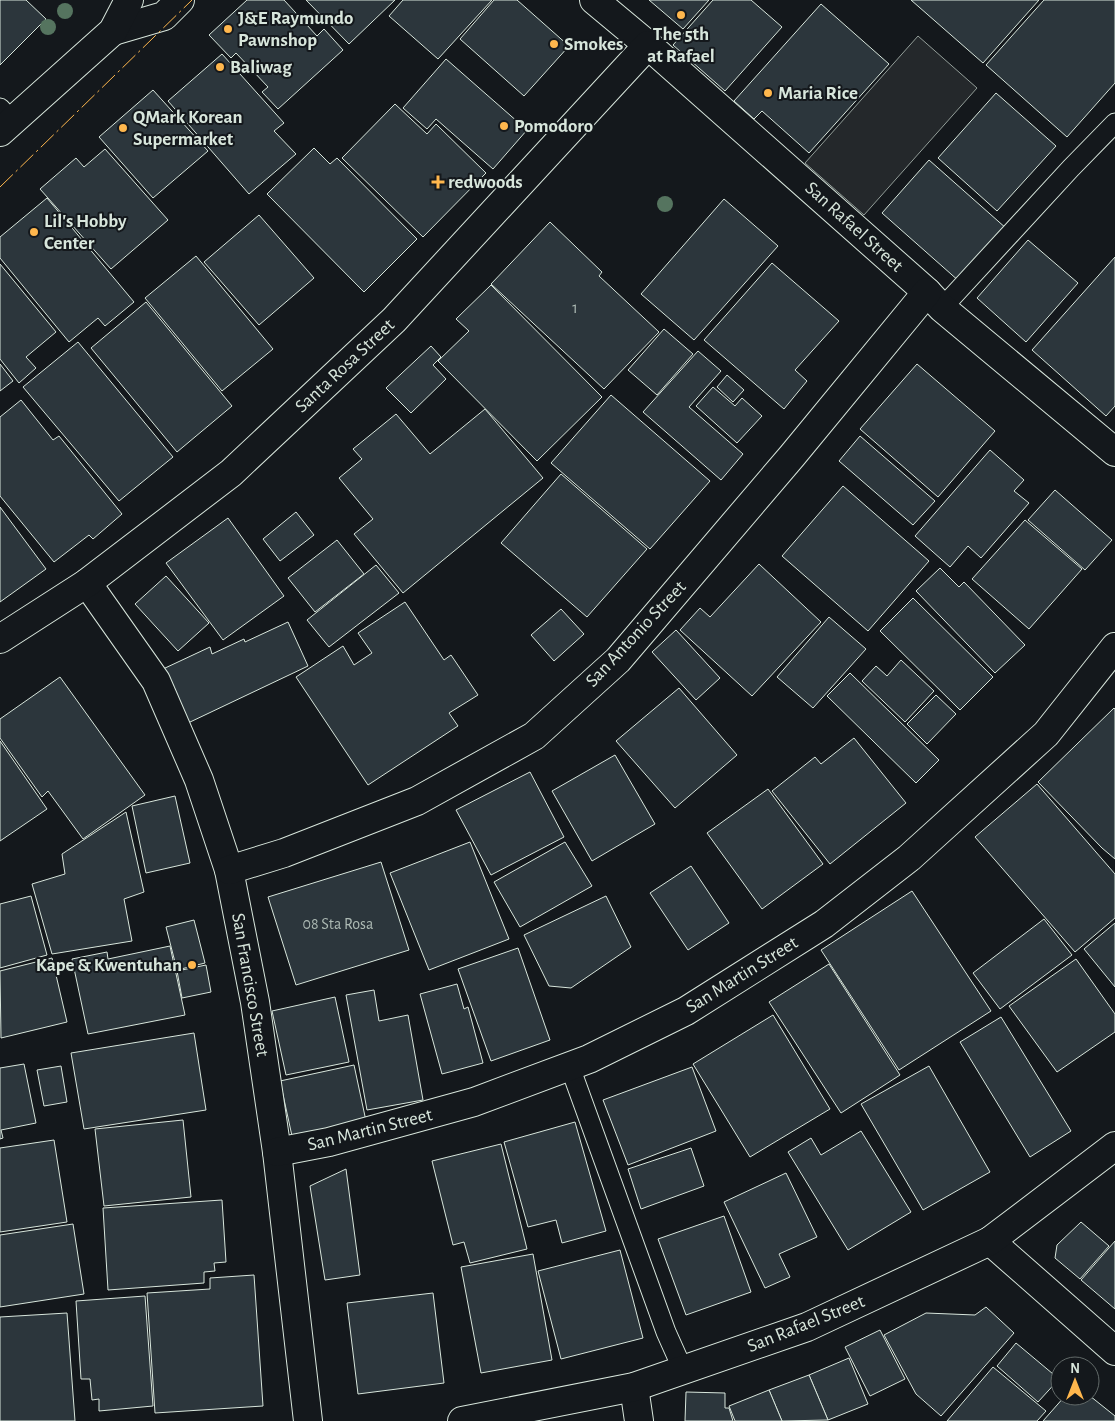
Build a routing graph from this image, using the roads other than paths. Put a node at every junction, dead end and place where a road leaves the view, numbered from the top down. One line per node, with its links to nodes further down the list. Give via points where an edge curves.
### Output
1 (129, 0): 4 (street)
2 (180, 0): 4 (street, via 164,16)
3 (594, 0): 5 (street, San Rafael Street)
4 (113, 32): 6 (street)
5 (648, 45): 8 (street, San Rafael Street); 10 (street, Santa Rosa Street, via 387,327 232,474)
6 (4, 121)
7 (1115, 123): 8 (lane)
8 (934, 300): 9 (street, San Rafael Street); 13 (street, San Antonio Street, via 792,456 618,660 534,736 417,801 284,853)
9 (1115, 452)
10 (87, 584): 11 (street, Santa Rosa Street); 13 (street, San Francisco Street, via 156,681 199,780)
11 (0, 639)
12 (1115, 647): 14 (street, San Martin Street, via 1046,734 909,858 824,924 686,1011)
13 (229, 870): 16 (street, San Francisco Street, via 255,1002)
14 (570, 1067): 16 (street, San Martin Street, via 474,1102 329,1142); 19 (lane, via 666,1332)
15 (1115, 1146): 17 (street, San Rafael Street)
16 (277, 1152): 21 (street, San Francisco Street)
17 (990, 1241): 18 (street); 19 (street, San Rafael Street, via 808,1327)
18 (1115, 1351)
19 (683, 1370): 20 (street, San Rafael Street)
20 (634, 1387): 22 (street, San Rafael Street); 23 (street)
21 (308, 1421)
22 (462, 1421)
23 (639, 1421)

